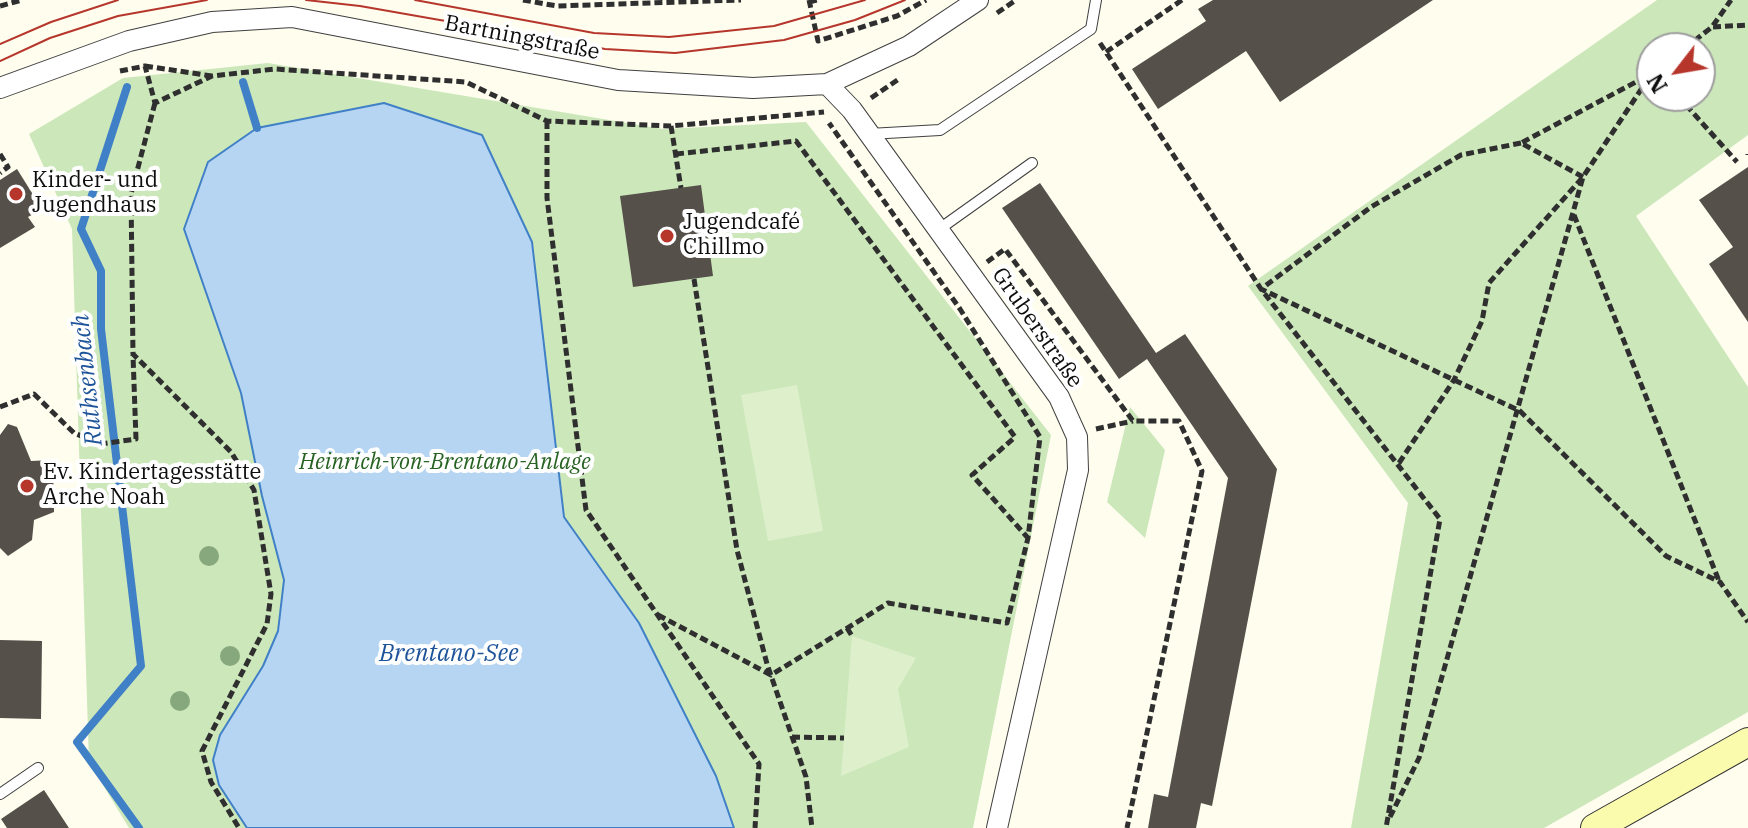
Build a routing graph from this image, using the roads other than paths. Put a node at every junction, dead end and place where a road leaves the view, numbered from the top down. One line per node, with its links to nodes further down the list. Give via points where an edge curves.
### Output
1 (978, 0): 3 (street, Bartningstraße, via 909,46)
2 (1096, 0): 5 (lane, via 1091,29 940,130)
3 (827, 84): 4 (street, Bartningstraße, via 753,88 618,80 292,17 212,22 129,41); 5 (street, Gruberstraße)
4 (0, 88)
5 (869, 134): 7 (street, Gruberstraße)
6 (1032, 163): 7 (lane)
7 (938, 230): 11 (street, Gruberstraße, via 1059,397 1077,437 1078,470)
8 (1748, 742): 12 (street)
9 (38, 768): 10 (lane)
10 (0, 794)
11 (997, 828)
12 (1595, 828)

